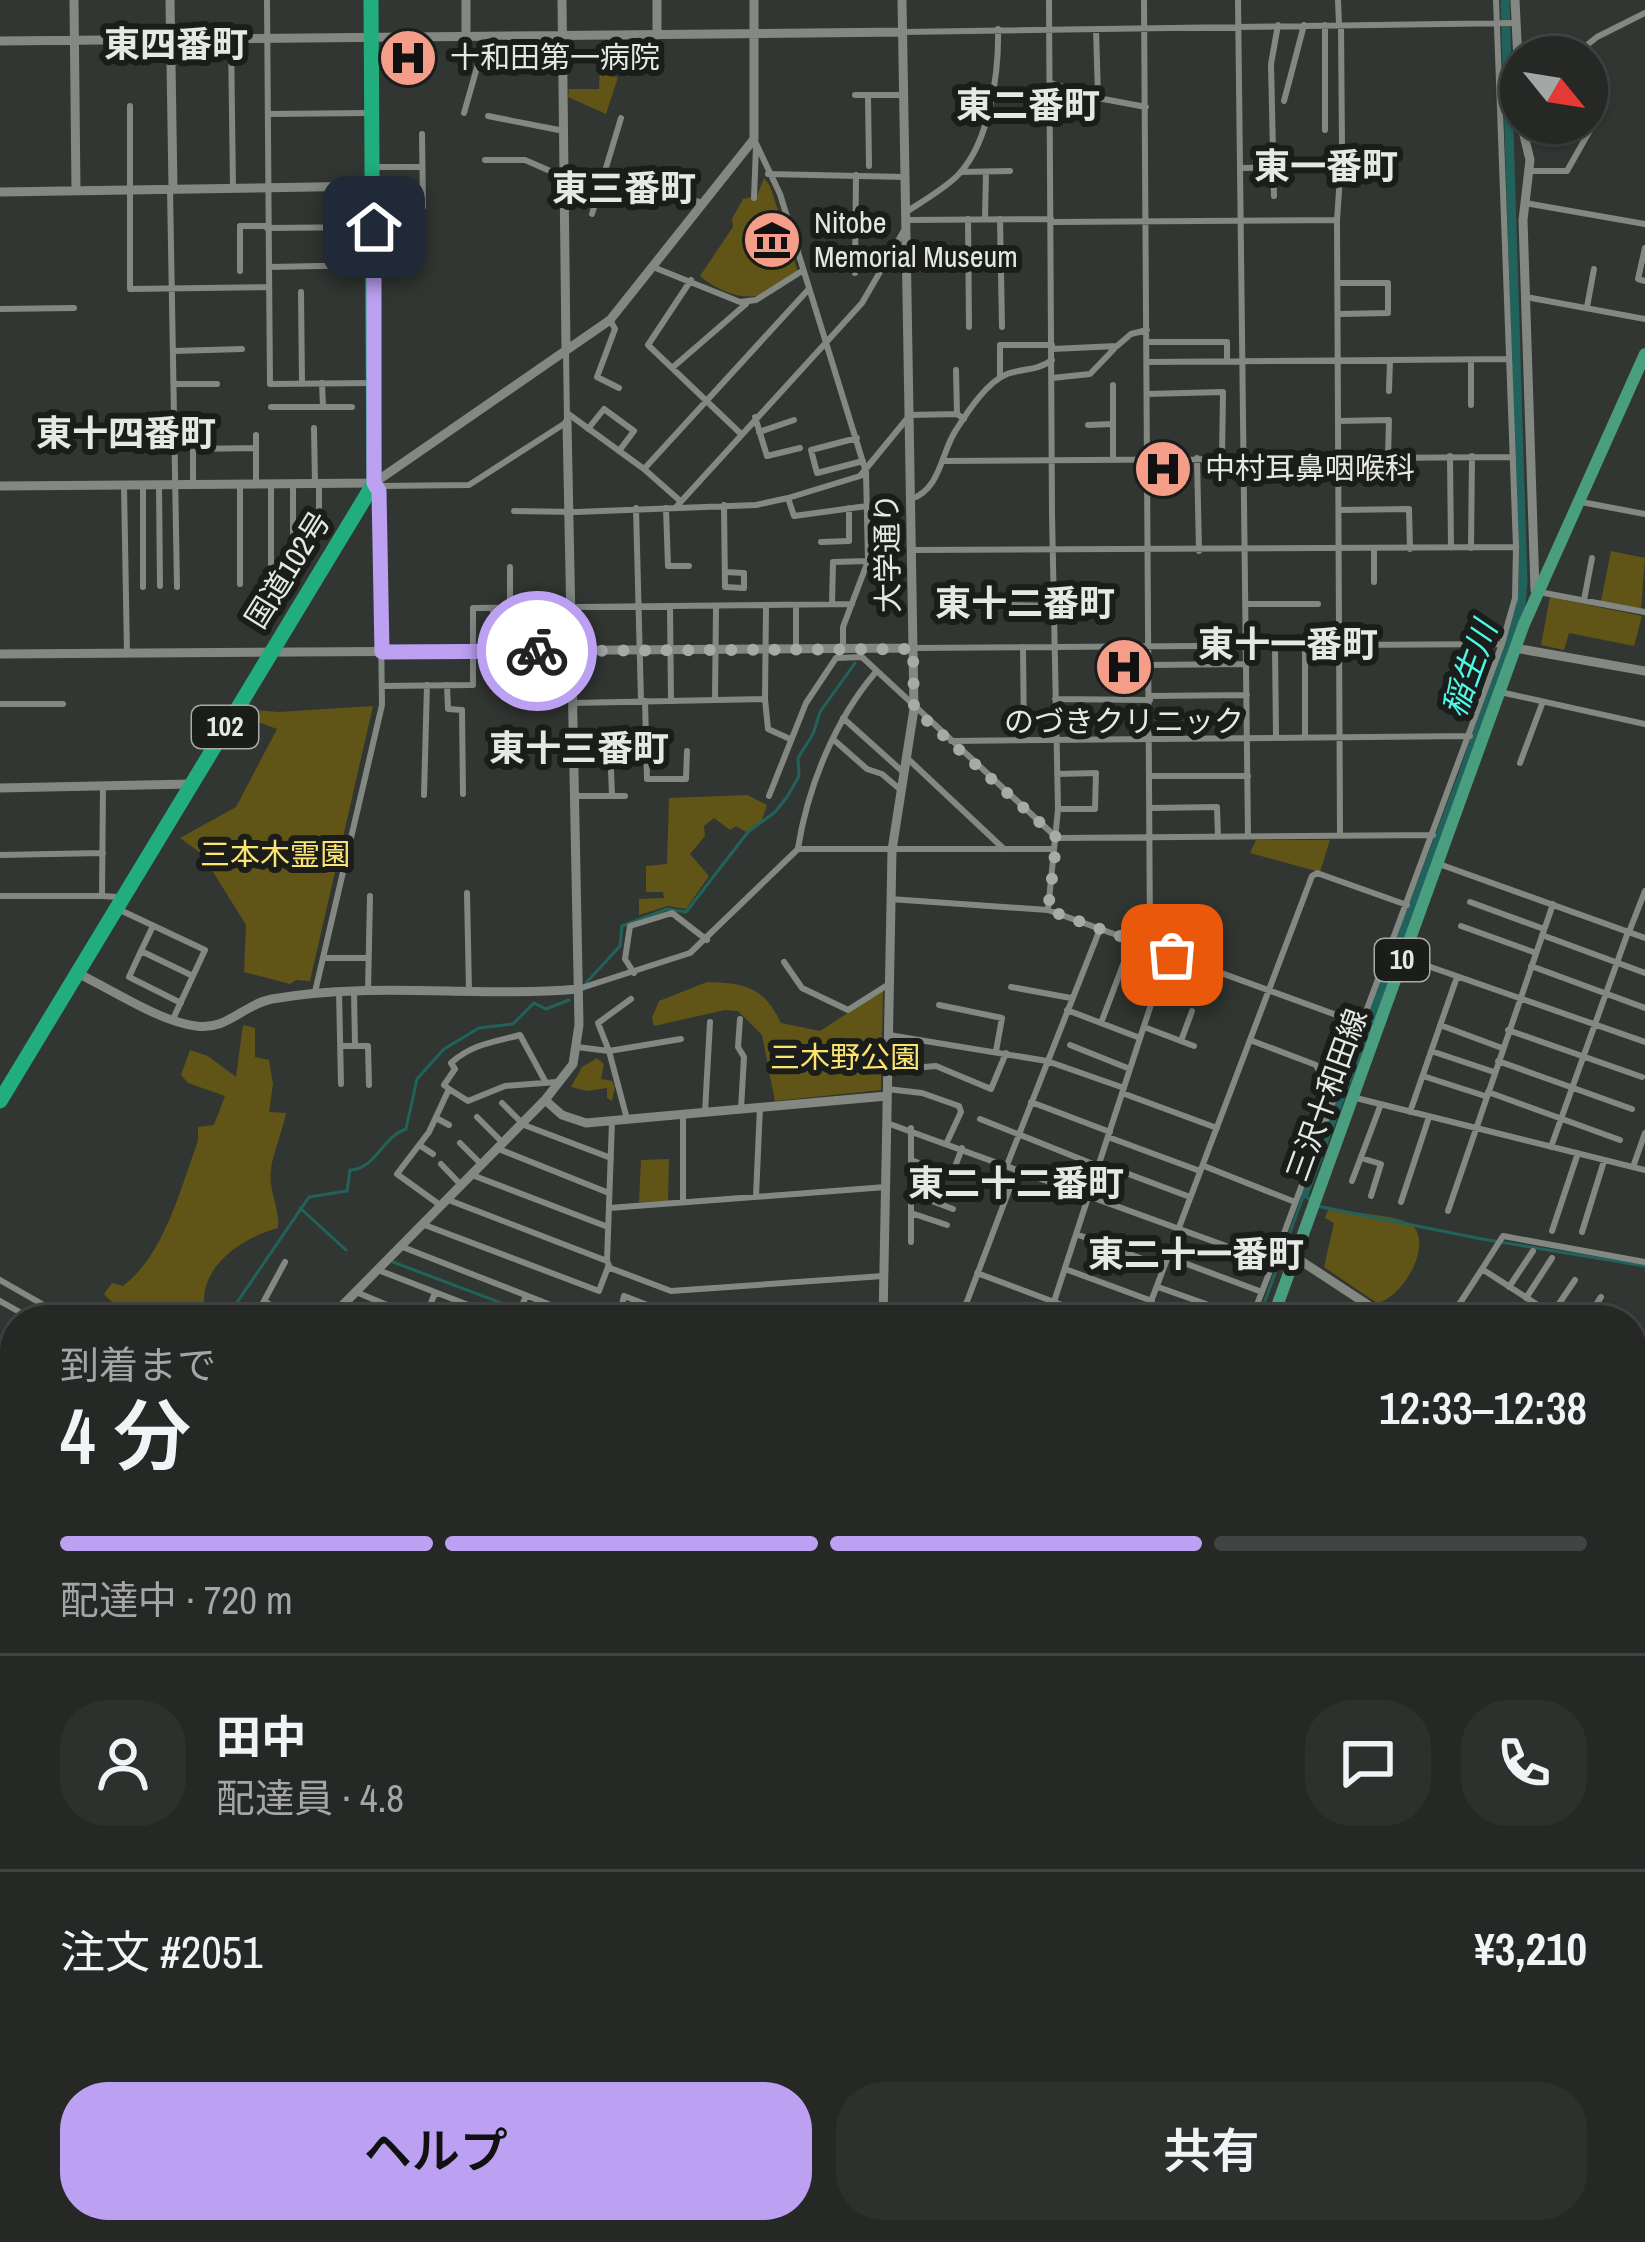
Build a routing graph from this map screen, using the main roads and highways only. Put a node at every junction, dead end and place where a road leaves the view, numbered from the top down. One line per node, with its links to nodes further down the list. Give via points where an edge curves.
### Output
1 (370, 0): 3 (highway, 国道102号 / 102, via 376,484)
2 (1645, 354): 4 (main road, 三沢十和田線 / 10, via 1509,646 1500,692 1403,957 1368,1027 1353,1097)
3 (0, 1101)
4 (1277, 1305)

